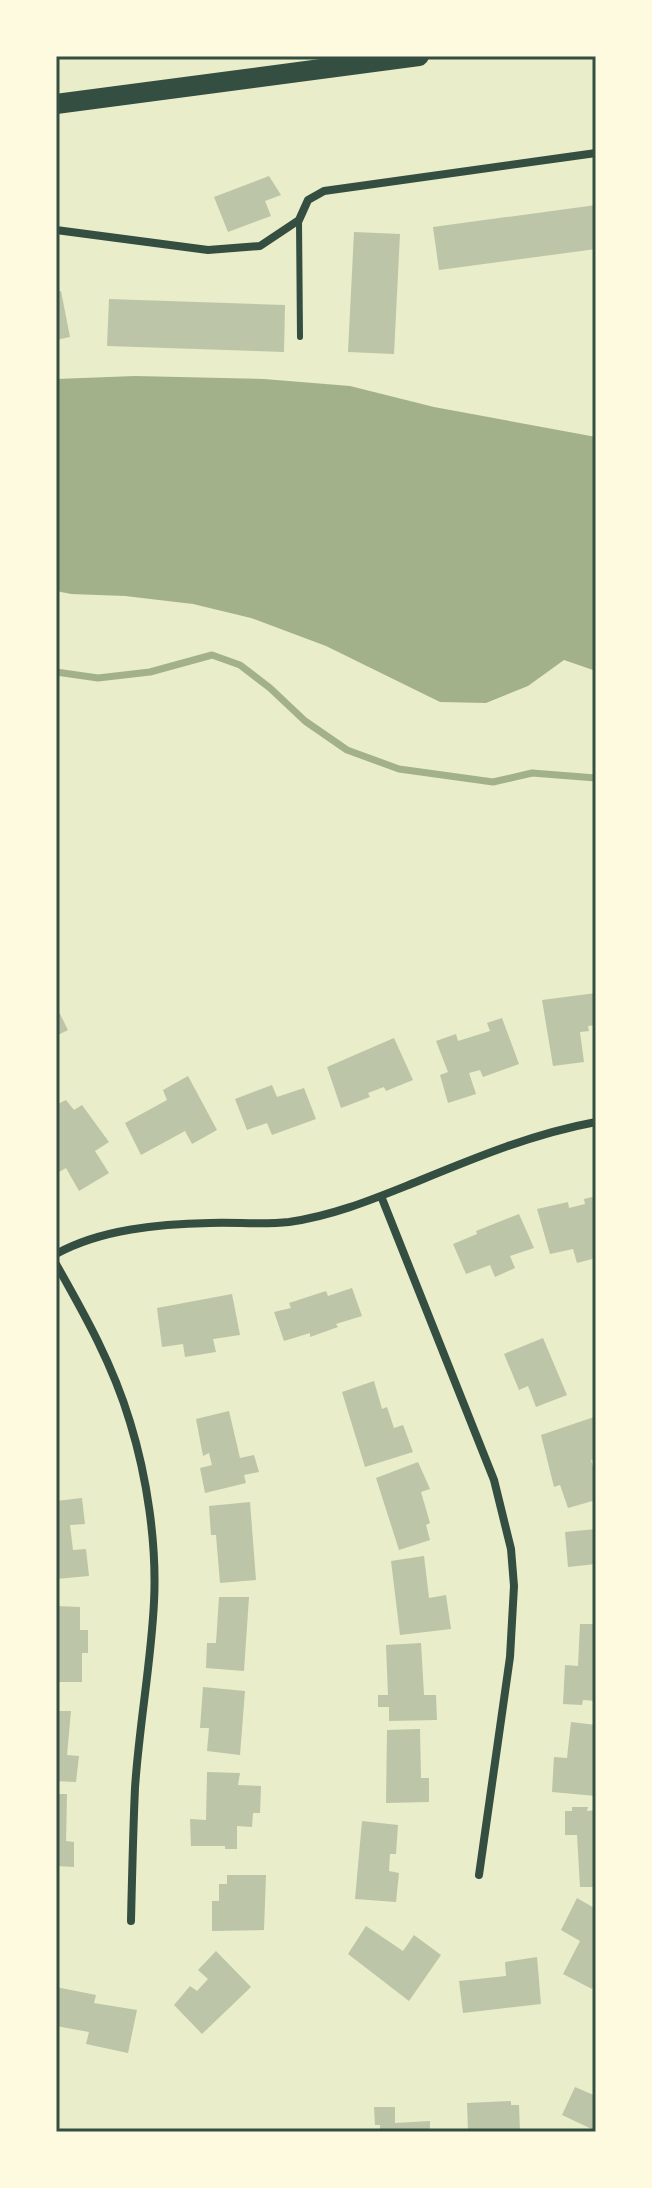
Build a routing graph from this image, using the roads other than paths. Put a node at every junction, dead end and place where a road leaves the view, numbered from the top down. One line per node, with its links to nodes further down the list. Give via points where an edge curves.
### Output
1 (419, 56): 2 (main road)
2 (56, 104)
3 (596, 153): 4 (street, via 324,191 308,200)
4 (299, 220): 5 (street, via 260,246 208,250); 6 (lane)
5 (56, 230)
6 (300, 337)
7 (596, 1122): 8 (street, via 523,1139)
8 (381, 1196): 9 (street, via 287,1222 195,1224 95,1237); 11 (street, via 494,1480 511,1549 510,1657)
9 (56, 1254)
10 (56, 1264): 12 (street, via 116,1382 137,1451 150,1527 154,1600 135,1787)
11 (479, 1875)
12 (131, 1921)

